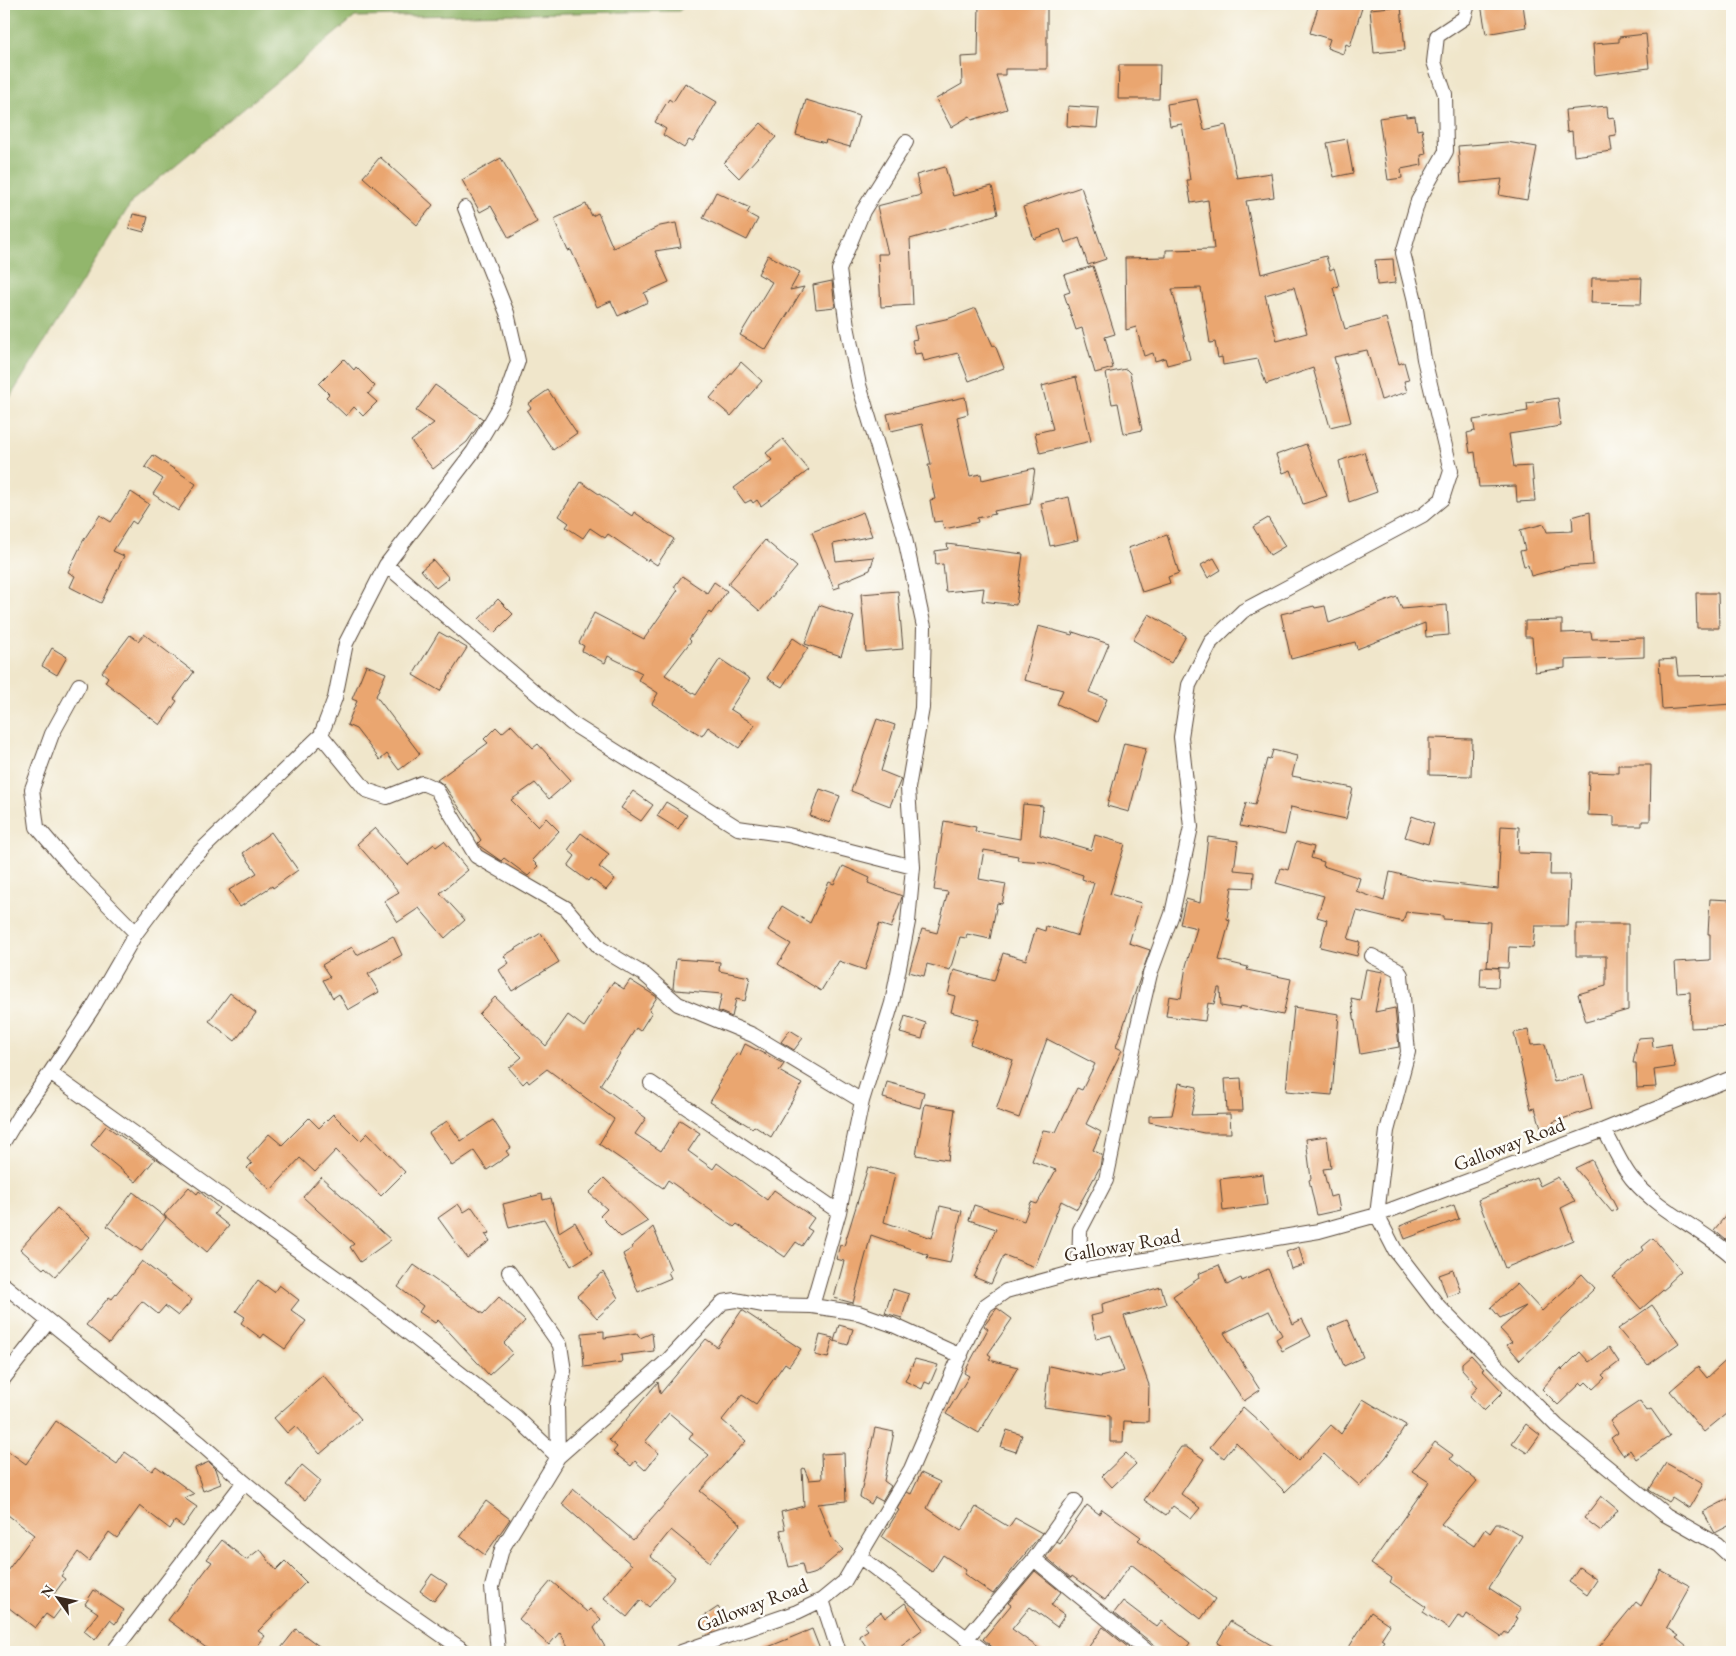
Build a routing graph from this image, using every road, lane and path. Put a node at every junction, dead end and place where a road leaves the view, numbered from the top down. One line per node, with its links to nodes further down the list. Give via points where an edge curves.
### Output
1 (1468, 4): 19 (street, via 1464,18 1437,36 1434,62 1445,94 1446,151 1418,201 1403,253 1451,471 1442,499 1423,515 1243,612 1211,642 1190,686 1181,737 1191,827 1172,914 1150,974 1106,1180 1080,1230)
2 (906, 142): 7 (street, via 863,211 839,270 859,385 904,534 924,627 922,708 908,788)
3 (465, 208): 4 (street, via 507,313 518,361 504,398 473,452)
4 (386, 565): 6 (street, via 346,643 335,698); 7 (street, via 571,723 738,828 788,835)
5 (79, 685): 8 (street, via 52,734 32,789 37,827)
6 (321, 735): 8 (street, via 190,861); 13 (street, via 366,790 387,797 422,783 436,789 476,856 566,908 600,948 645,975 678,1004 753,1035)
7 (913, 867): 13 (street, via 908,922 892,1003)
8 (136, 933): 10 (street)
9 (1372, 956): 17 (street, via 1397,969 1400,975 1408,1052 1387,1131)
10 (50, 1073): 15 (street); 26 (street, via 356,1292 516,1417)
11 (1732, 1078): 14 (street, Galloway Road)
12 (651, 1083): 16 (street)
13 (862, 1101): 16 (street)
14 (1604, 1130): 17 (street, Galloway Road); 18 (street, via 1632,1179 1661,1208 1713,1239)
15 (4, 1141)
16 (839, 1212): 22 (street)
17 (1377, 1215): 19 (street, Galloway Road, via 1319,1231); 30 (street, via 1396,1250 1439,1307 1557,1426 1666,1515 1716,1544)
18 (1732, 1256)
19 (1079, 1271): 24 (street, Galloway Road, via 1006,1291 986,1305)
20 (510, 1272): 26 (street, via 560,1345 564,1371 557,1405)
21 (4, 1285): 23 (street)
22 (812, 1306): 24 (street, via 859,1313); 26 (street, via 762,1305 736,1300 723,1302 668,1360)
23 (48, 1322): 25 (street); 27 (street)
24 (961, 1356): 29 (street, Galloway Road, via 911,1469)
25 (4, 1378)
26 (558, 1457): 36 (street, via 502,1549 492,1587)
27 (244, 1482): 34 (street); 35 (street, via 364,1581)
28 (1075, 1501): 31 (street)
29 (860, 1557): 32 (street, Galloway Road, via 844,1582); 33 (street)
30 (1732, 1558)
31 (1034, 1559): 33 (street); 40 (street)
32 (822, 1600): 37 (street, Galloway Road, via 797,1612); 38 (street)
33 (967, 1638): 39 (street)
34 (113, 1652)
35 (466, 1652)
36 (498, 1652)
37 (681, 1652)
38 (839, 1652)
39 (986, 1652)
40 (1148, 1652)

